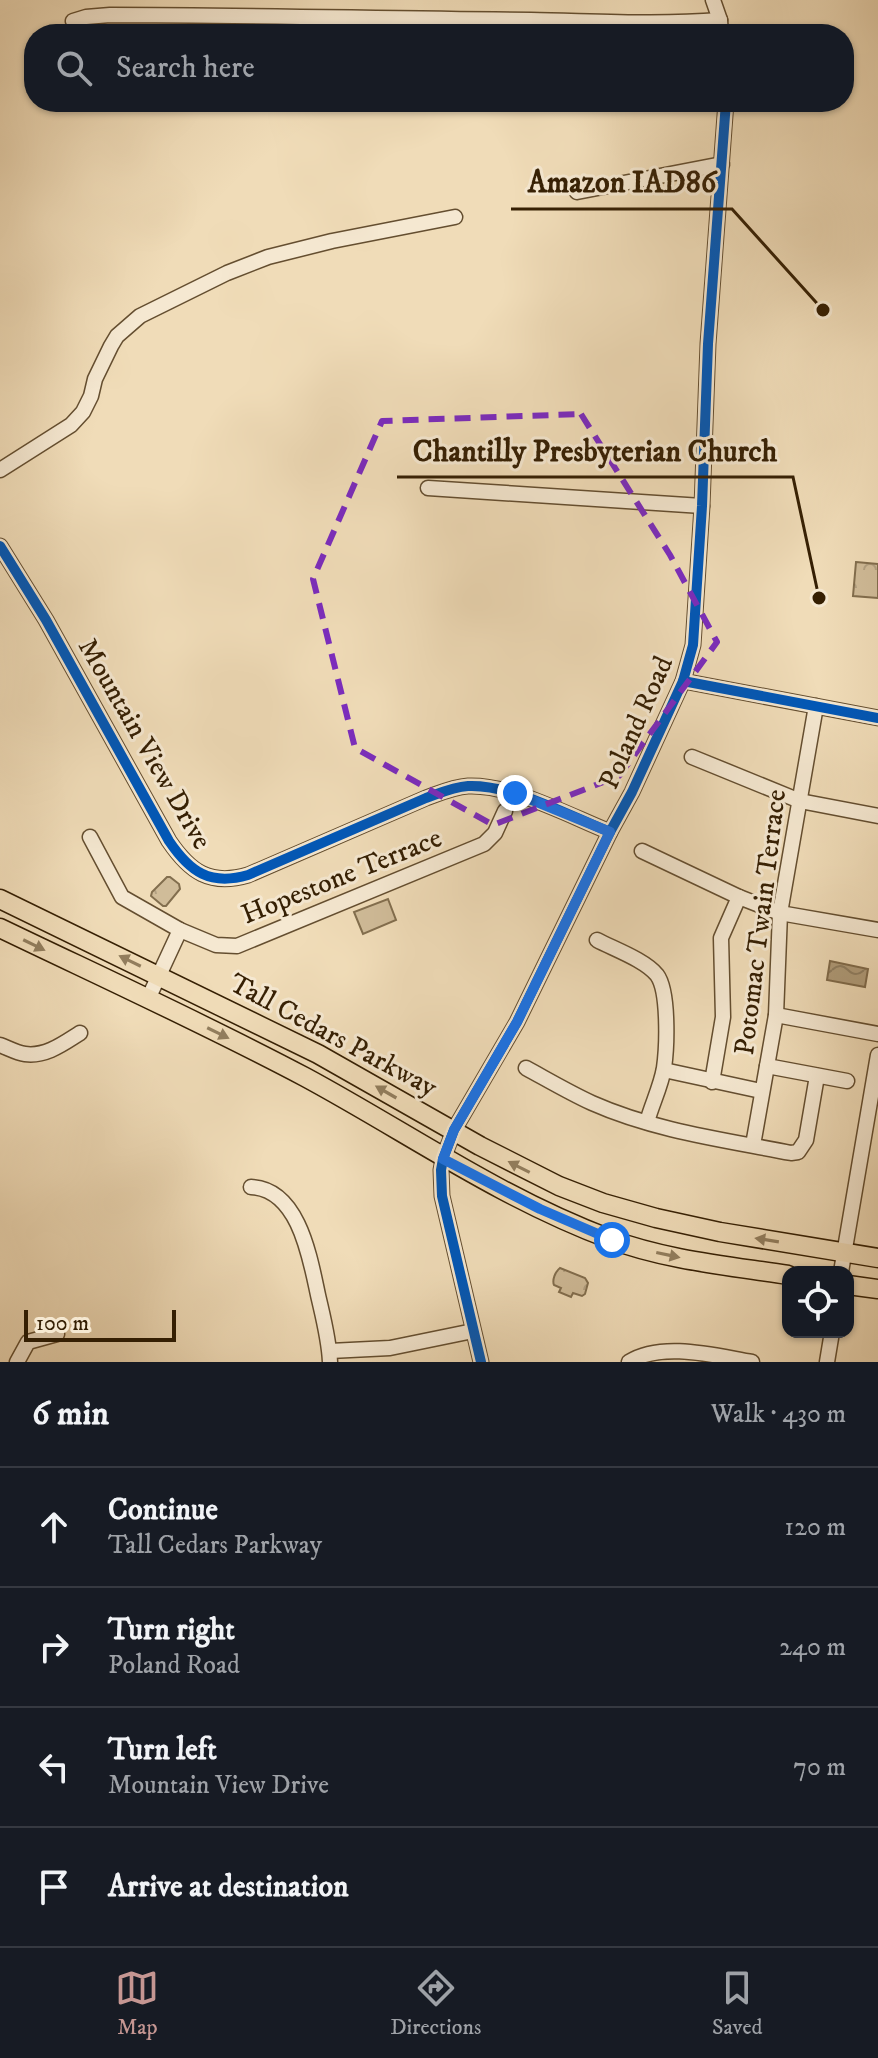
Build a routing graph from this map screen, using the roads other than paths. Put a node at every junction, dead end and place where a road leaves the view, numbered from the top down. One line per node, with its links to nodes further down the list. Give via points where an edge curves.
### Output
1 (713, 0): 4 (street)
2 (73, 21): 3 (street, via 110,15)
3 (693, 24)
4 (719, 24)
5 (725, 112): 6 (street, Poland Road)
6 (722, 164): 7 (street); 11 (street, Poland Road)
7 (577, 192)
8 (455, 217): 9 (street, via 268,257 140,316 111,346 83,412)
9 (0, 470)
10 (428, 488): 11 (street)
11 (702, 506): 13 (street, Poland Road, via 693,645)
12 (0, 546): 20 (street, Mountain View Drive, via 169,841 188,866 203,875 248,875 426,798 466,786 503,789)
13 (683, 681): 14 (street); 20 (street, Poland Road)
14 (816, 706): 15 (street); 17 (street, Potomac Twain Terrace)
15 (878, 718)
16 (692, 757): 17 (street)
17 (800, 801): 19 (street); 25 (street, Potomac Twain Terrace)
18 (505, 811): 27 (street, Hopestone Terrace, via 484,844 237,946 216,945)
19 (878, 816)
20 (610, 832): 45 (street, Poland Road, via 517,1022)
21 (90, 837): 27 (street, Hopestone Terrace, via 122,897)
22 (642, 851): 23 (street)
23 (739, 897): 25 (street); 42 (street, via 721,938 723,1017)
24 (0, 899): 30 (main road, Tall Cedars Parkway, one-way to 24)
25 (780, 913): 28 (street); 32 (street, Potomac Twain Terrace)
26 (0, 928): 31 (main road, Tall Cedars Parkway, one-way to 31)
27 (180, 930): 30 (street)
28 (878, 930)
29 (597, 940): 39 (street, via 659,977 666,1025)
30 (159, 976): 31 (street); 45 (main road, Tall Cedars Parkway, one-way to 30, via 318,1054)
31 (148, 999): 47 (main road, Tall Cedars Parkway, one-way to 47, via 368,1111)
32 (776, 1015): 34 (street); 37 (street, Potomac Twain Terrace)
33 (80, 1033): 35 (street, via 41,1053)
34 (878, 1034)
35 (0, 1045)
36 (878, 1055): 49 (street)
37 (767, 1066): 40 (street); 43 (street, Potomac Twain Terrace)
38 (526, 1068): 44 (street, via 592,1103)
39 (664, 1070): 42 (street); 44 (street)
40 (817, 1076): 41 (street); 46 (street, via 806,1140 798,1152)
41 (847, 1081)
42 (712, 1082): 43 (street)
43 (761, 1091): 46 (street, Potomac Twain Terrace)
44 (647, 1122): 46 (street)
45 (454, 1130): 47 (street, Poland Road); 49 (main road, Tall Cedars Parkway, one-way to 45, via 720,1232 603,1203 516,1166)
46 (753, 1145)
47 (443, 1159): 52 (main road, Tall Cedars Parkway, one-way to 52, via 612,1240); 55 (street, Poland Road, via 442,1196)
48 (251, 1187): 58 (street, via 272,1192 303,1234)
49 (844, 1253): 50 (main road, Tall Cedars Parkway); 51 (street)
50 (878, 1258)
51 (842, 1266)
52 (782, 1274)
53 (854, 1286): 54 (main road)
54 (878, 1289)
55 (473, 1331): 58 (street); 60 (street, Poland Road)
56 (57, 1334): 59 (street, via 28,1342)
57 (831, 1338): 63 (street)
58 (330, 1357)
59 (17, 1362)
60 (481, 1362)
61 (629, 1362): 62 (street, via 667,1351)
62 (752, 1362)
63 (827, 1362)

